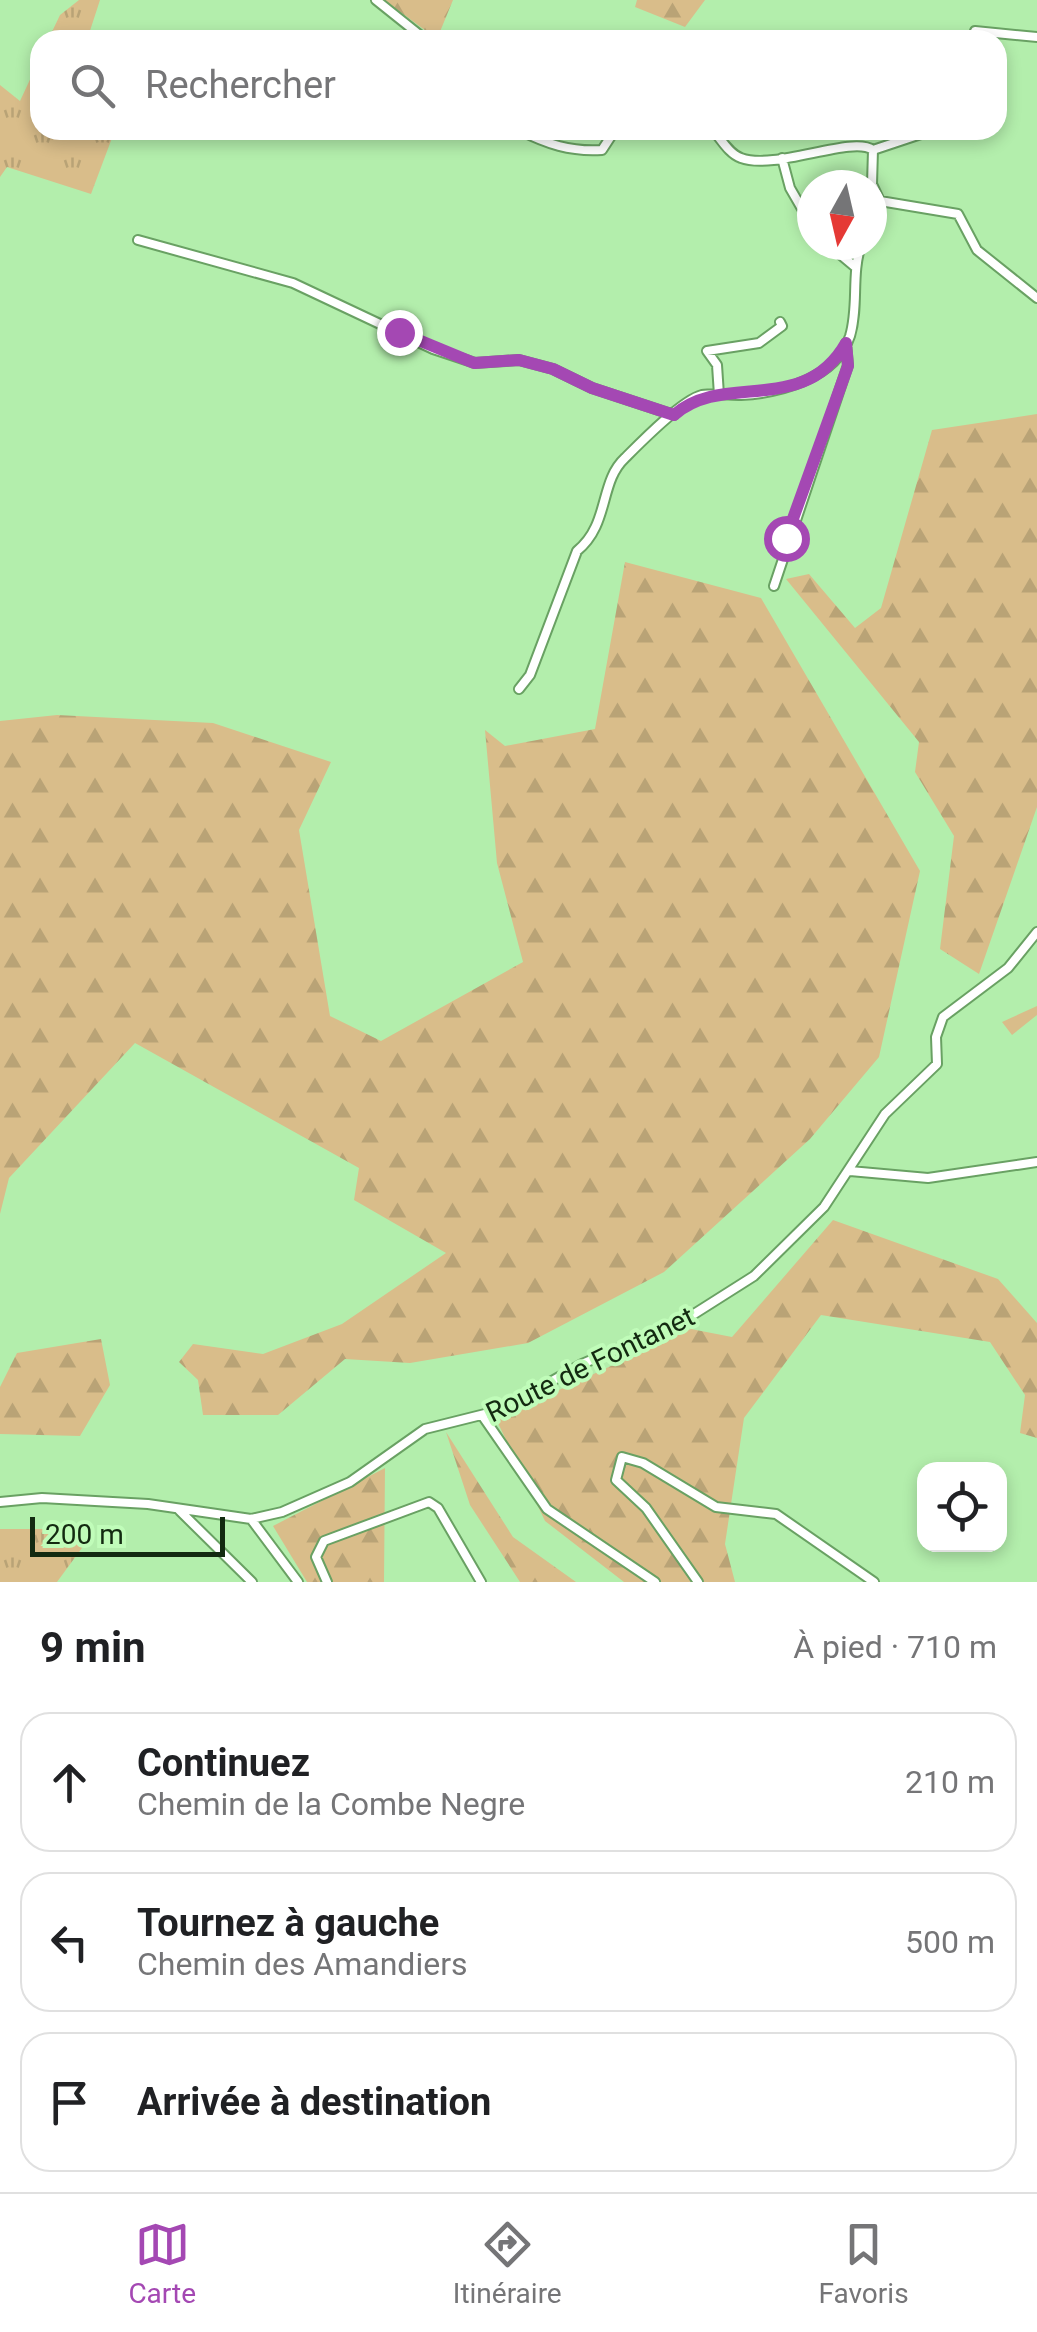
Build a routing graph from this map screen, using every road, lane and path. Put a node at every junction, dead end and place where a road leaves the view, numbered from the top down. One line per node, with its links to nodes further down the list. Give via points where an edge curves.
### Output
1 (376, 0): 2 (street)
2 (414, 30)
3 (1007, 35): 4 (street)
4 (1037, 37)
5 (540, 140): 6 (street, via 584,151 602,150)
6 (608, 140)
7 (723, 140): 10 (street, via 742,158)
8 (903, 140): 9 (street)
9 (873, 150): 10 (street, via 849,145); 11 (street)
10 (782, 158): 12 (street)
11 (872, 170)
12 (797, 200)
13 (887, 202): 18 (street, via 958,214 977,250)
14 (138, 240): 22 (street, via 293,283 474,363 519,360)
15 (847, 260): 17 (street)
16 (856, 260): 17 (street)
17 (854, 266): 20 (street)
18 (1037, 298)
19 (780, 322): 21 (street, via 759,343 706,352 717,365)
20 (846, 343): 21 (street, via 826,368 802,383); 23 (street, via 848,366)
21 (718, 395): 22 (street, via 702,396)
22 (674, 415): 24 (street, via 620,462)
23 (774, 586)
24 (520, 689)
25 (1037, 932): 27 (street, Route de Fontanet, via 1008,968 942,1017 936,1064 885,1114)
26 (1037, 1162): 27 (street, via 928,1178)
27 (850, 1171): 28 (street, Route de Fontanet, via 796,1235 720,1300)
28 (484, 1418): 31 (street, Route de Fontanet, via 425,1429 350,1482); 36 (street, via 556,1518)
29 (0, 1502): 30 (street, Route de Fontanet, via 42,1498)
30 (179, 1510): 31 (street, Route de Fontanet); 32 (street)
31 (251, 1519): 33 (street)
32 (252, 1582)
33 (298, 1582)
34 (327, 1582): 35 (street, via 316,1557 324,1541 430,1502)
35 (481, 1582)
36 (655, 1582)
37 (698, 1582): 38 (street, via 646,1508 616,1480 622,1457 716,1507 776,1514)
38 (874, 1582)

